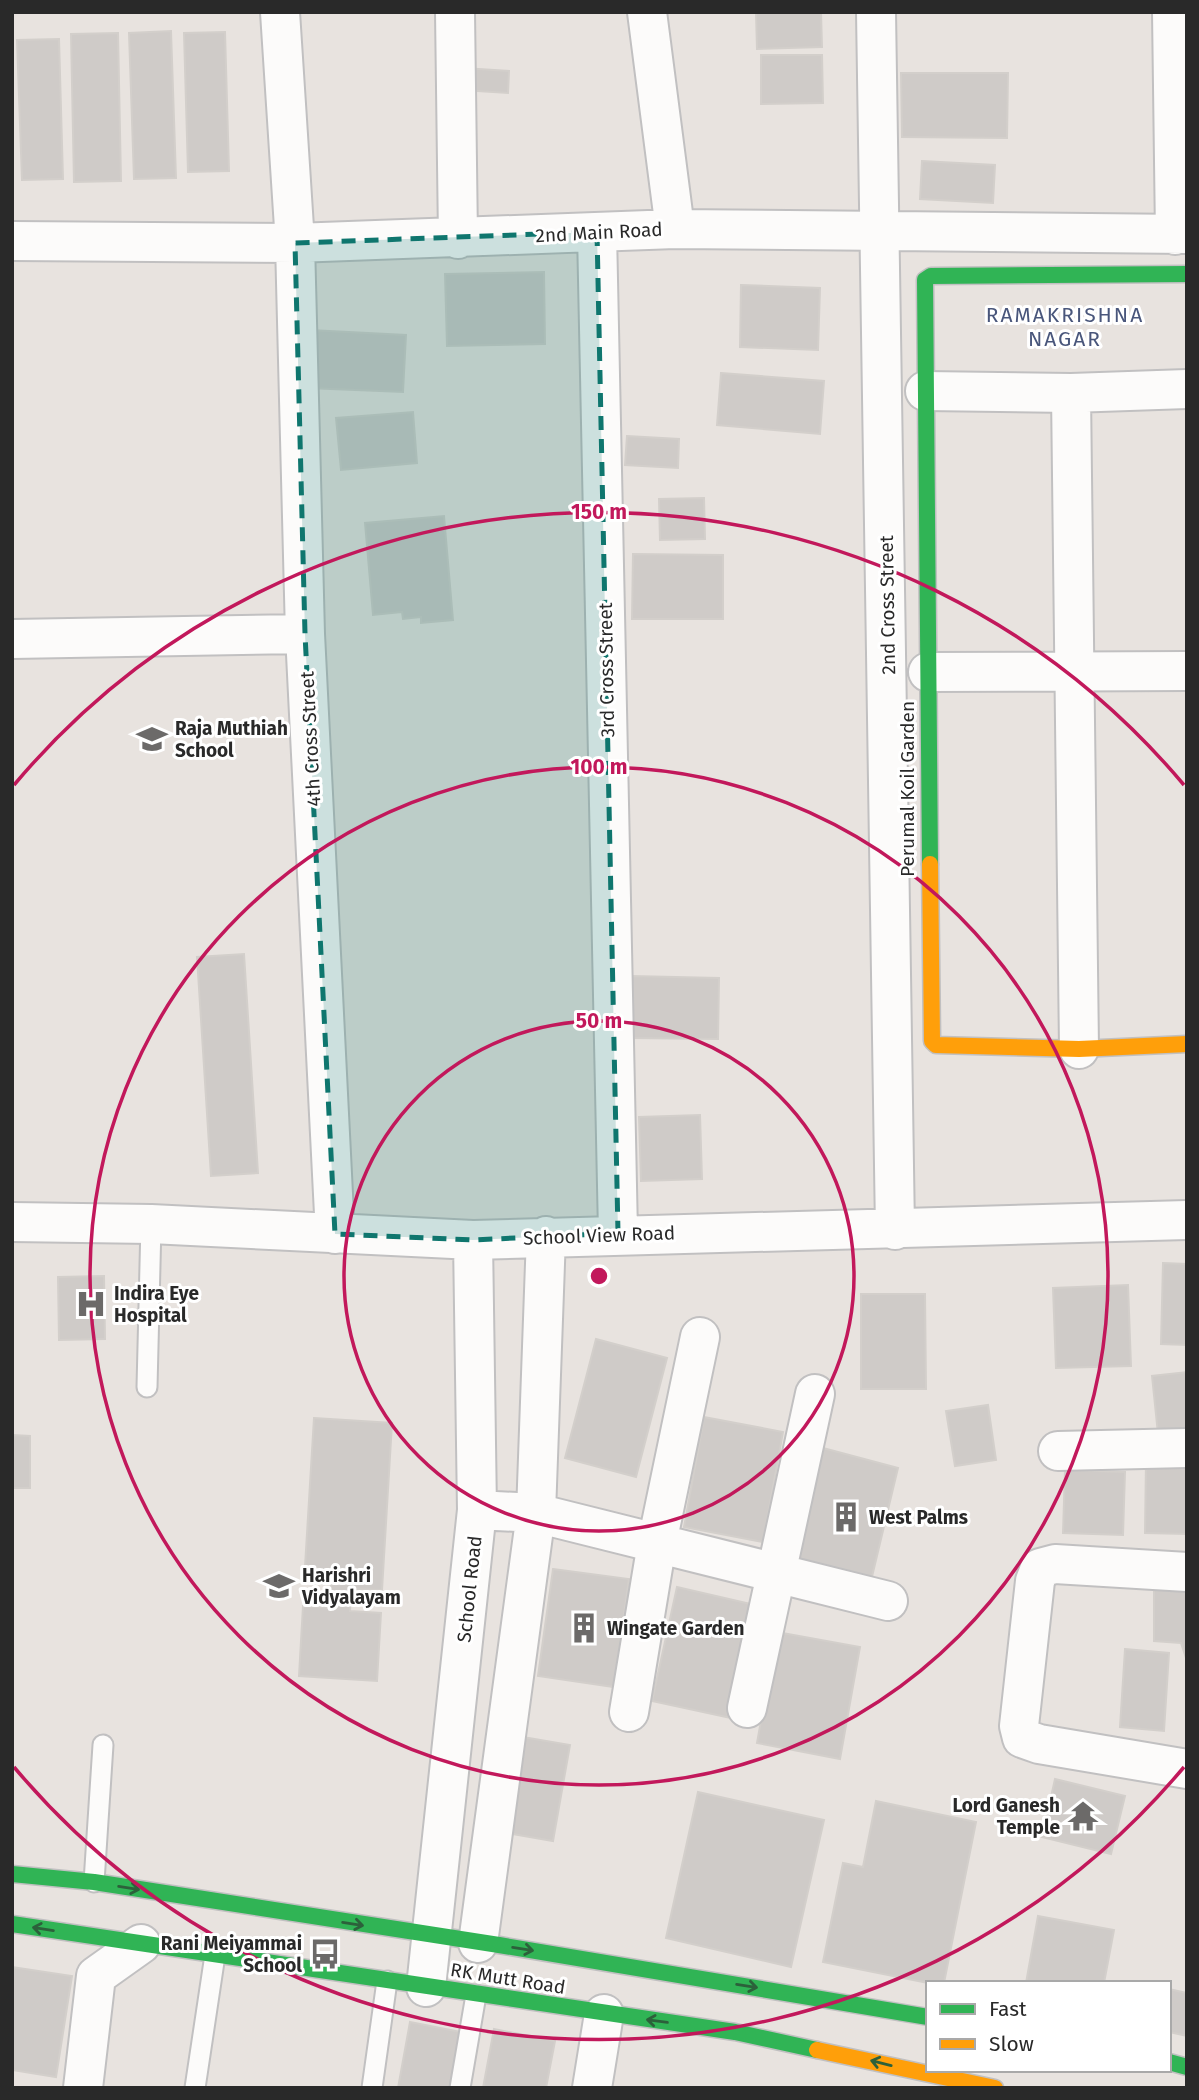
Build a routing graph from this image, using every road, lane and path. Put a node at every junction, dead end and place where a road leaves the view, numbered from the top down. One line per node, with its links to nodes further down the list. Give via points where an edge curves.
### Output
1 (280, 12): 12 (street, 4th Cross Street)
2 (455, 12): 10 (street)
3 (647, 12): 6 (street)
4 (876, 12): 8 (street, 2nd Cross Street)
5 (1172, 12): 9 (street)
6 (675, 229): 7 (street, 2nd Main Road); 8 (street, 2nd Main Road)
7 (597, 232): 10 (street, 2nd Main Road); 28 (street, 3rd Cross Street)
8 (881, 232): 9 (street, 2nd Main Road); 27 (street, 2nd Cross Street)
9 (1181, 235)
10 (458, 239): 12 (street, 2nd Main Road)
11 (12, 241): 12 (street, 2nd Main Road)
12 (295, 243): 17 (street, 4th Cross Street)
13 (1187, 274): 15 (main road, Perumal Koil Garden, via 931,275 925,280)
14 (1187, 389): 16 (street)
15 (925, 391): 16 (street); 19 (main road, Perumal Koil Garden)
16 (1071, 393): 20 (street)
17 (305, 634): 18 (street); 29 (street, 4th Cross Street)
18 (12, 639)
19 (928, 671): 20 (street); 23 (main road, Perumal Koil Garden, via 932,1041 948,1047)
20 (1076, 671): 21 (street); 23 (street)
21 (1187, 671)
22 (1187, 1044): 23 (main road, Perumal Koil Garden)
23 (1079, 1049)
24 (1187, 1220): 27 (street, School View Road)
25 (12, 1222): 26 (street, School View Road)
26 (151, 1224): 29 (street, School View Road); 33 (lane)
27 (895, 1230): 28 (street, School View Road)
28 (618, 1233): 30 (street, School View Road)
29 (335, 1234): 31 (street, School View Road)
30 (546, 1237): 31 (street, School View Road); 38 (street)
31 (473, 1240): 37 (street, School Road)
32 (700, 1337): 39 (street)
33 (147, 1387)
34 (815, 1394): 40 (street)
35 (1187, 1448): 36 (street)
36 (1058, 1451)
37 (477, 1510): 38 (street); 50 (street, School Road)
38 (536, 1513): 39 (street); 51 (street)
39 (657, 1543): 40 (street); 44 (street)
40 (775, 1572): 42 (street); 43 (street)
41 (1187, 1572): 46 (street, via 1055,1564 1040,1568 1019,1726 1022,1738 1039,1744)
42 (888, 1601)
43 (747, 1709)
44 (629, 1712)
45 (103, 1745): 48 (lane)
46 (1187, 1769)
47 (12, 1874): 48 (main road, RK Mutt Road)
48 (93, 1882): 50 (main road, RK Mutt Road, one-way to 50)
49 (12, 1924): 52 (main road, RK Mutt Road, one-way to 49)
50 (431, 1936): 51 (main road, RK Mutt Road); 54 (street, School Road)
51 (478, 1943): 57 (main road, RK Mutt Road, one-way to 57)
52 (141, 1944): 53 (main road, RK Mutt Road); 59 (street, via 96,1976)
53 (215, 1955): 54 (main road, RK Mutt Road); 60 (lane)
54 (404, 1984): 55 (main road, RK Mutt Road); 61 (lane); 62 (lane)
55 (476, 1995): 56 (main road, RK Mutt Road); 63 (lane)
56 (604, 2014): 58 (main road, RK Mutt Road, one-way to 56, via 747,2034); 64 (street)
57 (926, 2017)
58 (912, 2079): 65 (main road, RK Mutt Road)
59 (83, 2088)
60 (195, 2088)
61 (372, 2088)
62 (381, 2088)
63 (460, 2088)
64 (592, 2088)
65 (995, 2088)

